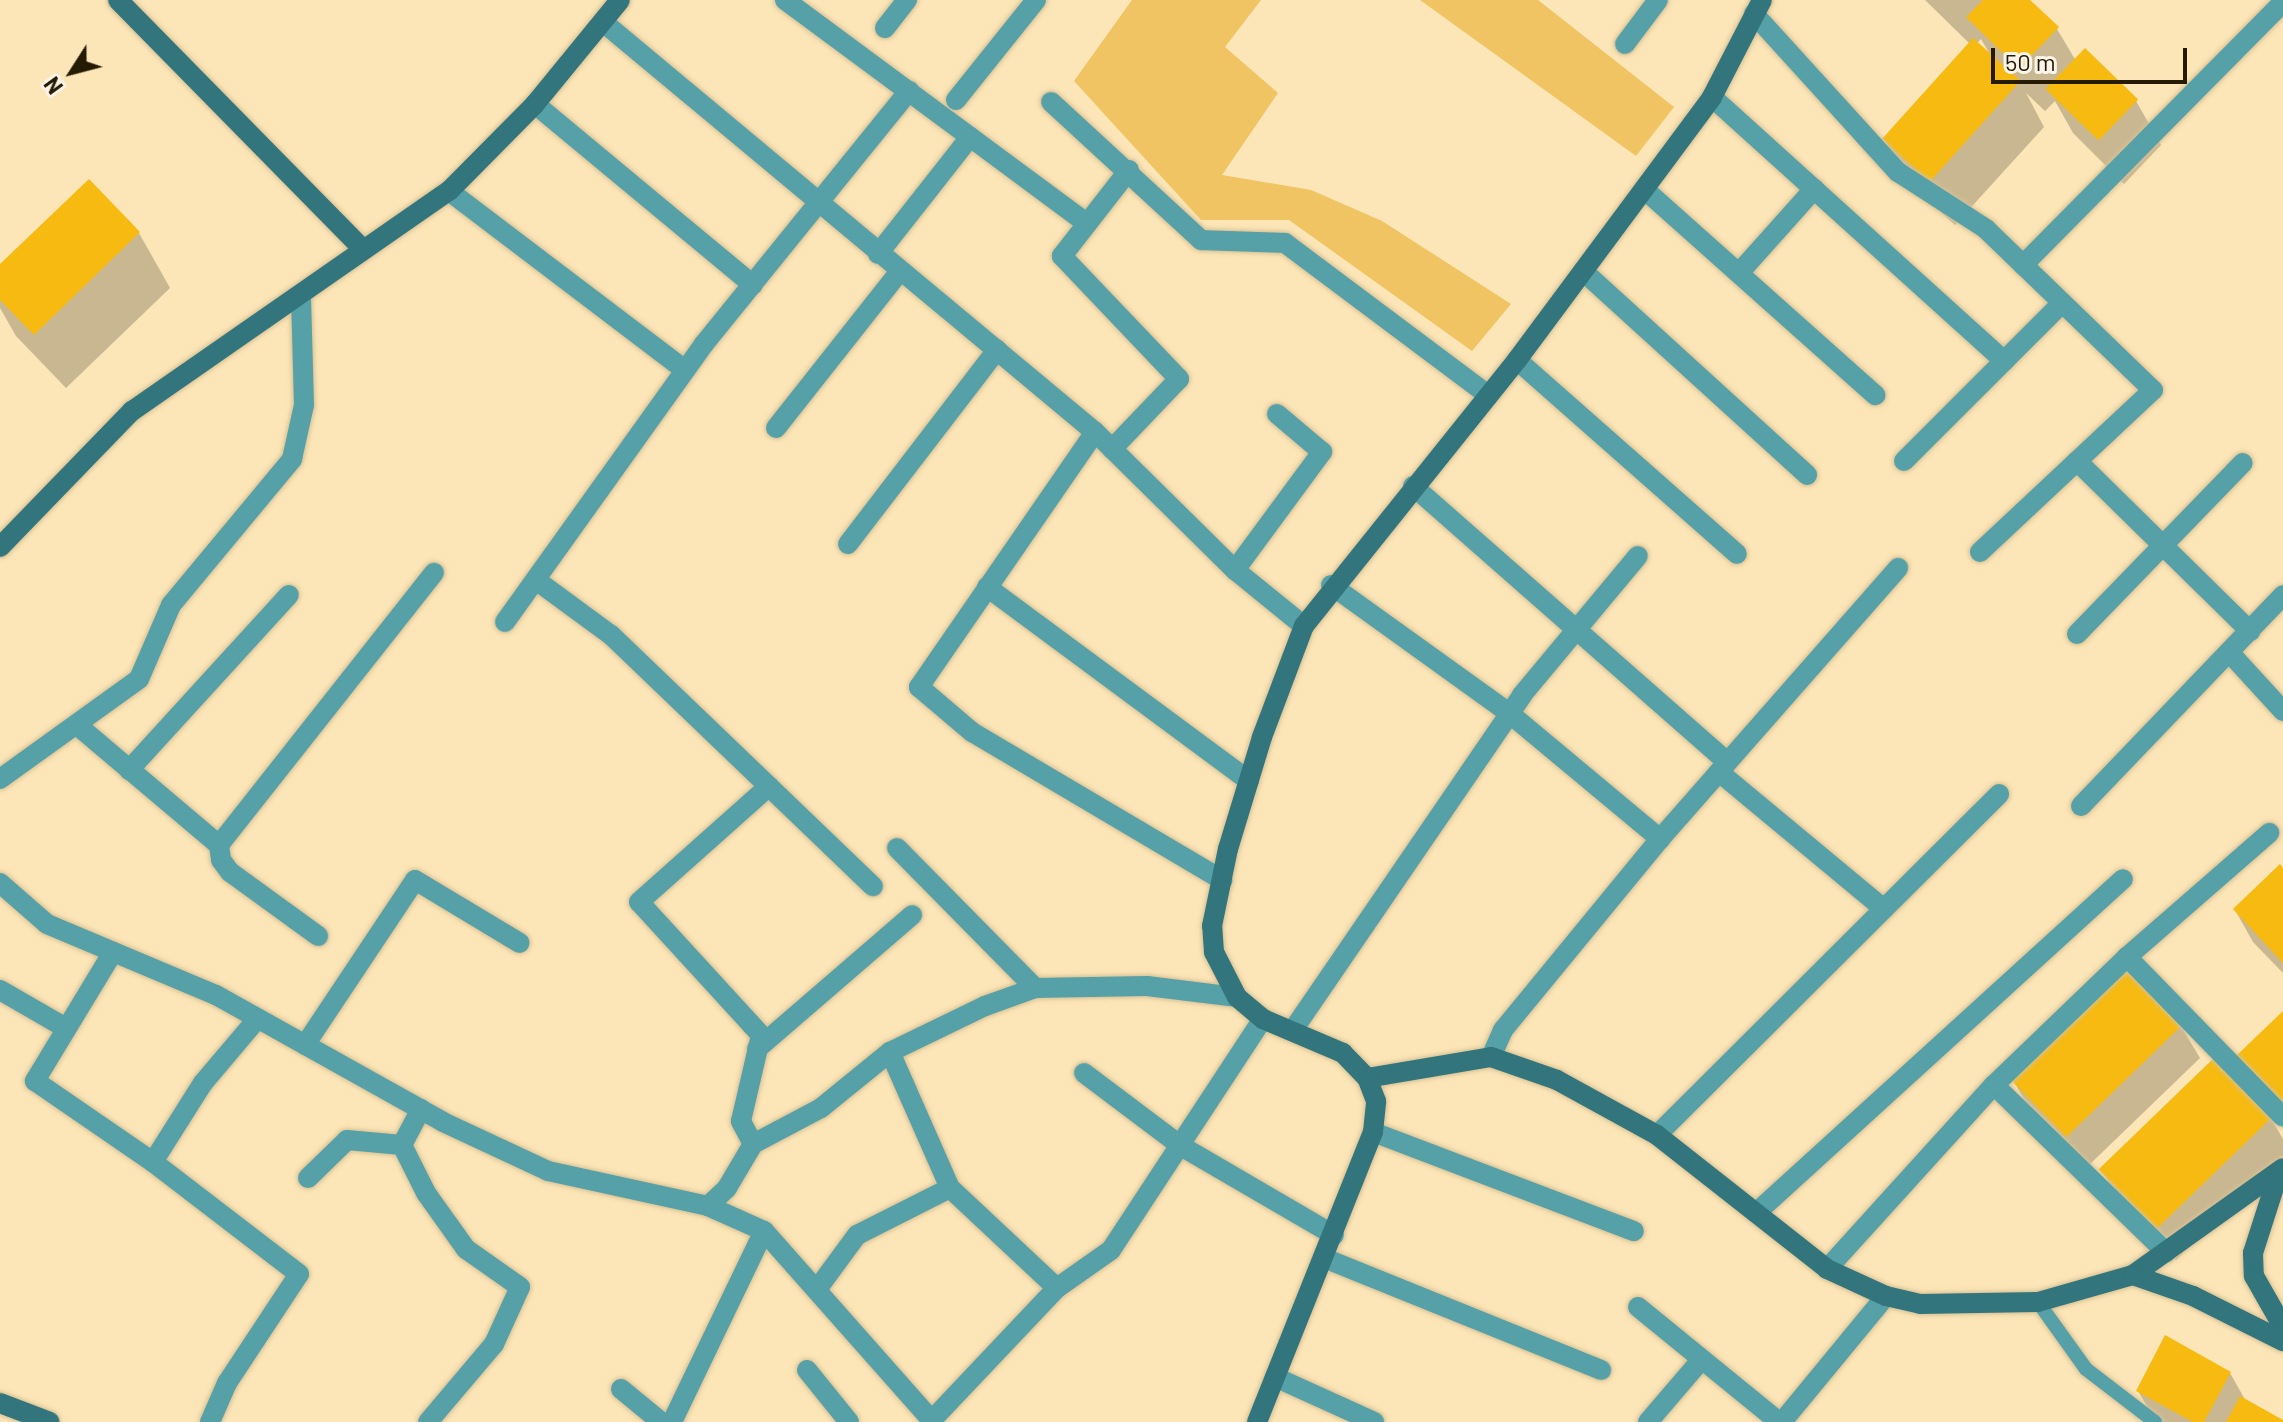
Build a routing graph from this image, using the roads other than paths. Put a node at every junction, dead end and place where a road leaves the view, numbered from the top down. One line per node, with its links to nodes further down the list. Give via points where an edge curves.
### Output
1 (118, 0): 24 (street)
2 (620, 0): 9 (street)
3 (785, 0): 12 (street)
4 (907, 0): 10 (street)
5 (1036, 0): 14 (street)
6 (1658, 0): 11 (street)
7 (2283, 2): 26 (street)
8 (1755, 5): 13 (street); 26 (street, via 1898,172 1986,229)
9 (603, 22): 16 (street); 22 (street)
10 (885, 28)
11 (1625, 44)
12 (909, 91): 17 (street); 22 (street)
13 (1712, 97): 19 (street); 20 (street)
14 (956, 100)
15 (1051, 102): 18 (street)
16 (535, 104): 21 (street); 30 (street)
17 (970, 137): 23 (street); 25 (street)
18 (1129, 170): 23 (street); 37 (street, via 1201,240 1285,243)
19 (1644, 189): 27 (street); 29 (street)
20 (1814, 189): 29 (street); 35 (street)
21 (449, 191): 24 (street); 36 (street)
22 (819, 206): 25 (street); 30 (street)
23 (1085, 222): 42 (street, via 1065,247 1065,261 1179,379)
24 (363, 249): 31 (street)
25 (878, 254): 28 (street)
26 (2023, 265): 32 (street)
27 (1583, 271): 34 (street); 46 (street)
28 (899, 272): 33 (street); 40 (street)
29 (1739, 273): 38 (street)
30 (753, 285): 36 (street)
31 (301, 298): 49 (street, via 132,411); 70 (street, via 304,405 292,459 171,605 139,679)
32 (2062, 303): 35 (street); 44 (street, via 2153,390)
33 (997, 350): 41 (street); 48 (street)
34 (1517, 360): 37 (street); 52 (street)
35 (2004, 361): 43 (street)
36 (685, 370): 57 (street)
37 (1488, 395): 47 (street)
38 (1875, 395)
39 (1277, 414): 55 (street, via 1322,452)
40 (776, 428)
41 (1095, 432): 42 (street); 59 (street)
42 (1112, 449): 55 (street)
43 (1904, 461)
44 (2077, 461): 50 (street); 51 (street)
45 (2243, 463): 50 (street)
46 (1807, 475)
47 (1413, 486): 58 (street); 64 (street)
48 (848, 544)
49 (0, 546)
50 (2163, 546): 65 (street); 66 (street)
51 (1980, 552)
52 (1737, 554)
53 (1638, 556): 64 (street)
54 (1898, 568): 71 (street)
55 (1235, 570): 63 (street)
56 (434, 573): 80 (street)
57 (536, 580): 62 (street); 75 (street, via 611,635)
58 (1331, 585): 63 (street); 69 (street)
59 (987, 587): 74 (street); 83 (street, via 919,687 972,732)
60 (289, 595): 72 (street)
61 (2283, 595): 65 (street)
62 (505, 622)
63 (1304, 626): 74 (street)
64 (1577, 628): 69 (street); 71 (street)
65 (2250, 631): 67 (street)
66 (2077, 634)
67 (2229, 652): 68 (street); 77 (street)
68 (2283, 711)
69 (1509, 713): 79 (street); 98 (street)
70 (77, 725): 72 (street); 73 (street)
71 (1723, 767): 79 (street); 86 (street)
72 (129, 770): 80 (street)
73 (0, 779)
74 (1249, 781): 83 (street)
75 (769, 786): 85 (street); 100 (street, via 639,902 761,1035)
76 (1999, 794): 86 (street)
77 (2081, 806)
78 (2269, 833): 91 (street)
79 (1660, 839): 102 (street, via 1503,1030)
80 (219, 845): 88 (street, via 230,872)
81 (897, 848): 92 (street)
82 (2123, 879): 118 (street)
83 (1222, 880): 94 (street, via 1212,926 1214,952)
84 (0, 883): 90 (street, via 47,924)
85 (873, 886)
86 (1884, 909): 109 (street)
87 (912, 915): 100 (street)
88 (318, 936)
89 (520, 943): 99 (street, via 415,880)
90 (113, 952): 95 (street); 97 (street)
91 (2127, 957): 105 (street); 107 (street)
92 (1035, 988): 94 (street, via 1147,986); 101 (street)
93 (0, 990): 97 (street)
94 (1237, 997): 96 (street)
95 (257, 1019): 99 (street); 113 (street, via 203,1083)
96 (1263, 1019): 98 (street); 112 (street)
97 (64, 1027): 113 (street, via 35,1081)
98 (1293, 1030): 104 (street, via 1343,1053)
99 (305, 1045): 106 (street)
100 (757, 1049): 110 (street, via 741,1121)
101 (890, 1052): 110 (street, via 821,1108); 116 (street)
102 (1491, 1057): 104 (street); 109 (street, via 1557,1080)
103 (1084, 1073): 112 (street)
104 (1367, 1078): 108 (street, via 1376,1101)
105 (1994, 1085): 122 (street); 124 (street)
106 (421, 1109): 111 (street); 117 (street, via 548,1171)
107 (2283, 1117)
108 (1373, 1132): 120 (street); 121 (street)
109 (1657, 1135): 118 (street)
110 (753, 1144): 117 (street, via 727,1188)
111 (402, 1145): 115 (street, via 347,1140); 142 (street, via 426,1193 466,1249 520,1287 494,1344)
112 (1181, 1146): 121 (street); 127 (street, via 1111,1250)
113 (153, 1162): 141 (street, via 299,1274 227,1383)
114 (2281, 1170): 122 (street); 131 (street, via 2253,1253 2254,1276)
115 (308, 1178)
116 (950, 1188): 126 (street, via 857,1235); 127 (street)
117 (708, 1206): 119 (street)
118 (1756, 1213): 124 (street)
119 (764, 1231): 126 (street); 144 (street)
120 (1634, 1231)
121 (1334, 1235): 123 (street)
122 (2166, 1252): 125 (street)
123 (1324, 1258): 135 (street); 136 (street)
124 (1827, 1269): 128 (street)
125 (2133, 1275): 129 (street); 132 (street, via 2193,1296)
126 (818, 1288): 139 (street)
127 (1057, 1288): 139 (street)
128 (1886, 1296): 129 (street, via 1920,1304); 149 (street)
129 (2038, 1302): 150 (lane, via 2086,1369)
130 (1638, 1307): 133 (street)
131 (2283, 1327)
132 (2283, 1341)
133 (1701, 1360): 148 (street); 149 (street)
134 (807, 1370): 145 (street)
135 (1601, 1370)
136 (1275, 1377): 146 (street); 147 (street)
137 (621, 1389): 143 (street)
138 (0, 1403): 140 (street)
139 (933, 1421)
140 (50, 1422)
141 (210, 1422)
142 (428, 1422)
143 (661, 1422)
144 (672, 1422)
145 (849, 1422)
146 (1257, 1422)
147 (1374, 1422)
148 (1648, 1422)
149 (1780, 1422)
150 (2155, 1422)

